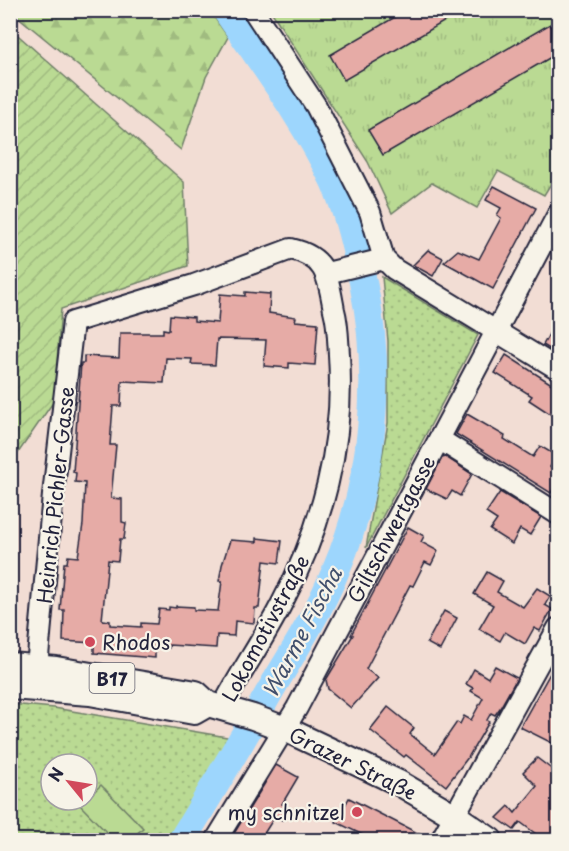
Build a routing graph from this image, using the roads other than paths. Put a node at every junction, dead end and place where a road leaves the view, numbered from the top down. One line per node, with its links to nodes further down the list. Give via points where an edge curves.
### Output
1 (253, 10): 3 (street, via 316,106 370,212)
2 (558, 214): 5 (street, Giltschwertgasse)
3 (378, 261): 4 (street); 5 (street)
4 (336, 271): 11 (street, Heinrich Pichler-Gasse, via 307,253 291,249 194,285 73,322); 13 (street, Lokomotivstraße, via 341,382 338,441 306,553 281,605)
5 (496, 331): 6 (street); 7 (street, Giltschwertgasse)
6 (558, 369)
7 (440, 439): 8 (street); 13 (street, Giltschwertgasse)
8 (558, 514)
9 (558, 628): 14 (street)
10 (10, 665): 11 (main road, Grazer Straße / B17)
11 (37, 667): 13 (main road, Grazer Straße / B17, via 196,693)
12 (10, 687): 13 (main road, B17, via 90,693 194,712)
13 (244, 716): 14 (main road, Grazer Straße / B17, via 399,783); 15 (street, Giltschwertgasse)
14 (455, 816): 16 (street); 17 (main road, Grazer Straße / B17)
15 (216, 840)
16 (441, 840)
17 (490, 840)

